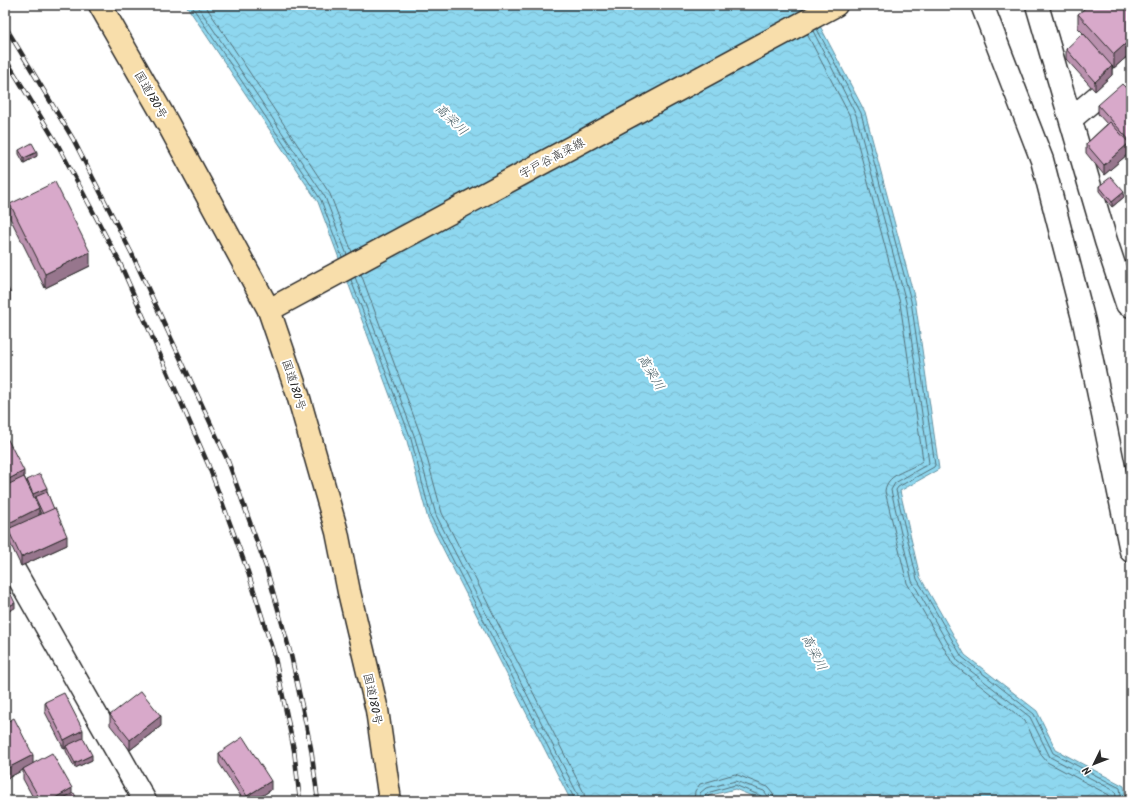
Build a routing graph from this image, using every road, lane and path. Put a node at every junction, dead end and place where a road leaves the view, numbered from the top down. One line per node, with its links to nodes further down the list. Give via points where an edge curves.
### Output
1 (100, 5): 8 (main road, 国道180号, via 167,122)
2 (836, 5): 8 (main road, 宇戸谷高梁線)
3 (982, 5): 9 (street, via 1042,160 1084,322)
4 (1037, 5): 6 (street)
5 (1131, 68): 6 (street)
6 (1070, 119): 7 (street, via 1106,241 1127,304)
7 (1131, 306)
8 (268, 310): 12 (main road, 国道180号, via 298,395 337,532 377,710)
9 (1131, 551)
10 (5, 554): 11 (street)
11 (145, 801)
12 (390, 801)

